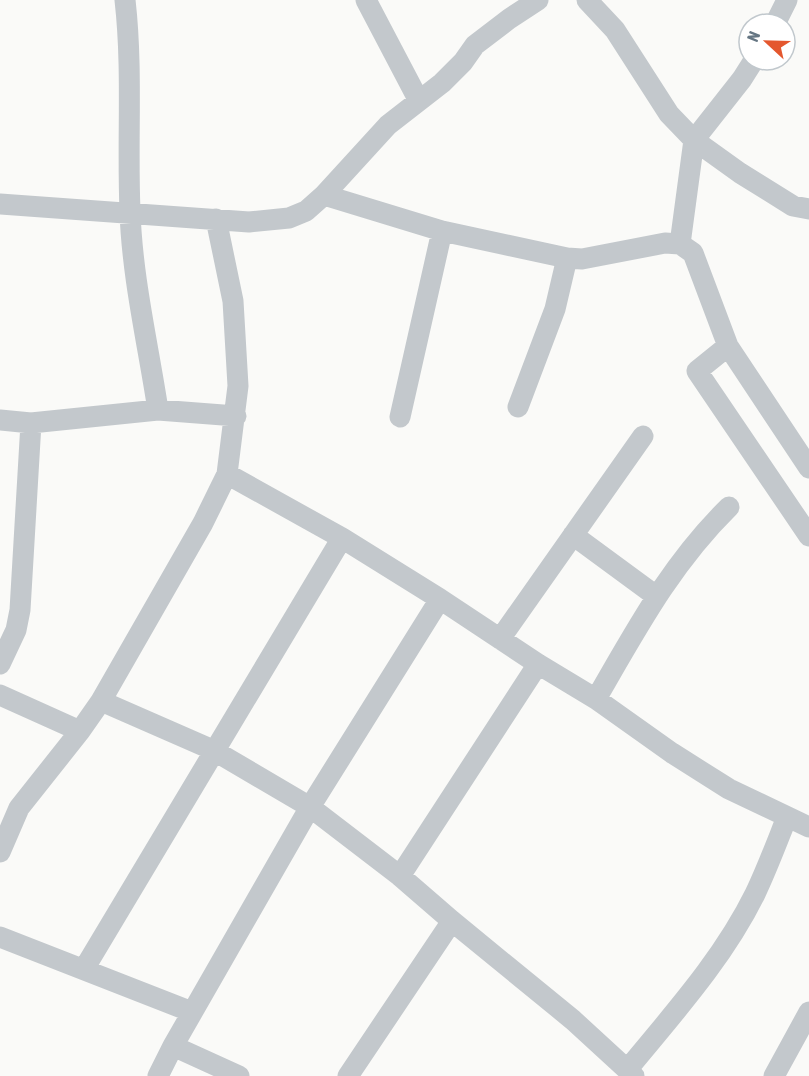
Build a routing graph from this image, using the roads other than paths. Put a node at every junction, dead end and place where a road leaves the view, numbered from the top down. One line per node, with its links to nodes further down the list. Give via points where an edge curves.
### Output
1 (125, 0): 11 (street, via 129,34)
2 (366, 0): 6 (street)
3 (538, 0): 6 (street, via 475,45 442,83)
4 (587, 0): 7 (street, via 615,30 669,114)
5 (747, 72): 7 (street)
6 (418, 101): 8 (street, via 388,125)
7 (694, 140): 10 (street, via 793,206); 14 (street)
8 (324, 195): 12 (street, via 306,211 289,218 249,222); 13 (street)
9 (0, 204): 11 (street)
10 (809, 209)
11 (130, 212): 12 (street); 18 (street)
12 (216, 219): 19 (street, via 233,301)
13 (442, 231): 15 (street); 20 (street)
14 (680, 244): 15 (street); 16 (street, via 693,254)
15 (567, 258): 17 (street, via 555,309)
16 (728, 346): 24 (street); 28 (street, via 697,371)
17 (518, 407)
18 (159, 410): 19 (street); 22 (street)
19 (236, 416): 25 (street)
20 (400, 417)
21 (0, 420): 22 (street)
22 (31, 423): 33 (street, via 20,610 16,630)
23 (643, 436): 27 (street)
24 (809, 468)
25 (226, 474): 29 (street); 37 (street, via 203,523)
26 (729, 507): 30 (street, via 703,533)
27 (573, 536): 30 (street); 32 (street)
28 (809, 536)
29 (342, 538): 31 (street); 39 (street)
30 (656, 596): 36 (street)
31 (440, 599): 32 (street); 41 (street)
32 (500, 639): 34 (street)
33 (0, 664)
34 (538, 664): 36 (street); 45 (street)
35 (0, 695): 38 (street)
36 (596, 699): 42 (street, via 729,789)
37 (100, 701): 38 (street); 39 (street)
38 (80, 731): 40 (street)
39 (213, 750): 41 (street); 48 (street)
40 (10, 806): 44 (street)
41 (310, 807): 45 (street); 49 (street)
42 (787, 817): 43 (street); 52 (street, via 739,922)
43 (809, 827)
44 (0, 852)
45 (400, 876): 46 (street)
46 (452, 921): 52 (street); 55 (street)
47 (0, 937): 48 (street)
48 (84, 969): 49 (street)
49 (192, 1012): 51 (street)
50 (807, 1020): 56 (street)
51 (173, 1046): 53 (street); 54 (street)
52 (631, 1073)
53 (158, 1076)
54 (239, 1076)
55 (348, 1076)
56 (774, 1076)

